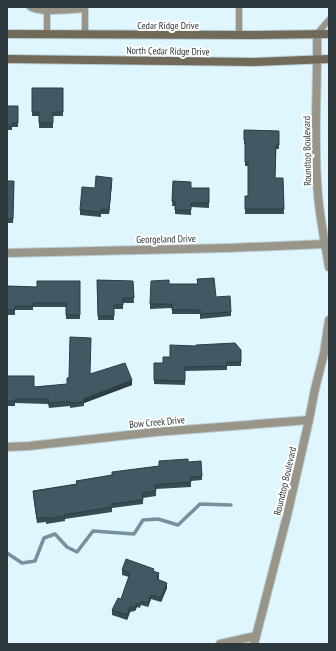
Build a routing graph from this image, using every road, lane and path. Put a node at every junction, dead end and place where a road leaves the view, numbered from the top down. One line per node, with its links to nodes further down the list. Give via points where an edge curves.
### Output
1 (30, 7): 4 (lane, via 33,10)
2 (239, 7): 11 (lane)
3 (86, 8): 4 (lane); 8 (lane)
4 (47, 11): 7 (lane)
5 (329, 20): 9 (lane)
6 (7, 34): 7 (main road, Cedar Ridge Drive)
7 (47, 34): 8 (main road, Cedar Ridge Drive)
8 (85, 34): 11 (main road, Cedar Ridge Drive)
9 (317, 34): 10 (main road, Cedar Ridge Drive); 11 (main road, Cedar Ridge Drive); 13 (street, Roundtop Boulevard)
10 (329, 34)
11 (239, 35)
12 (7, 59): 13 (main road, North Cedar Ridge Drive, via 247,62)
13 (317, 60): 14 (main road, North Cedar Ridge Drive); 15 (street, Roundtop Boulevard, via 315,145 318,196)
14 (329, 60)
15 (325, 244): 16 (street, Georgeland Drive); 17 (street, Roundtop Boulevard)
16 (7, 253)
17 (329, 267)
18 (329, 320): 19 (street, Roundtop Boulevard)
19 (310, 420): 20 (street, Bow Creek Drive); 21 (street, Roundtop Boulevard)
20 (7, 447)
21 (255, 640): 22 (street)
22 (220, 644)

